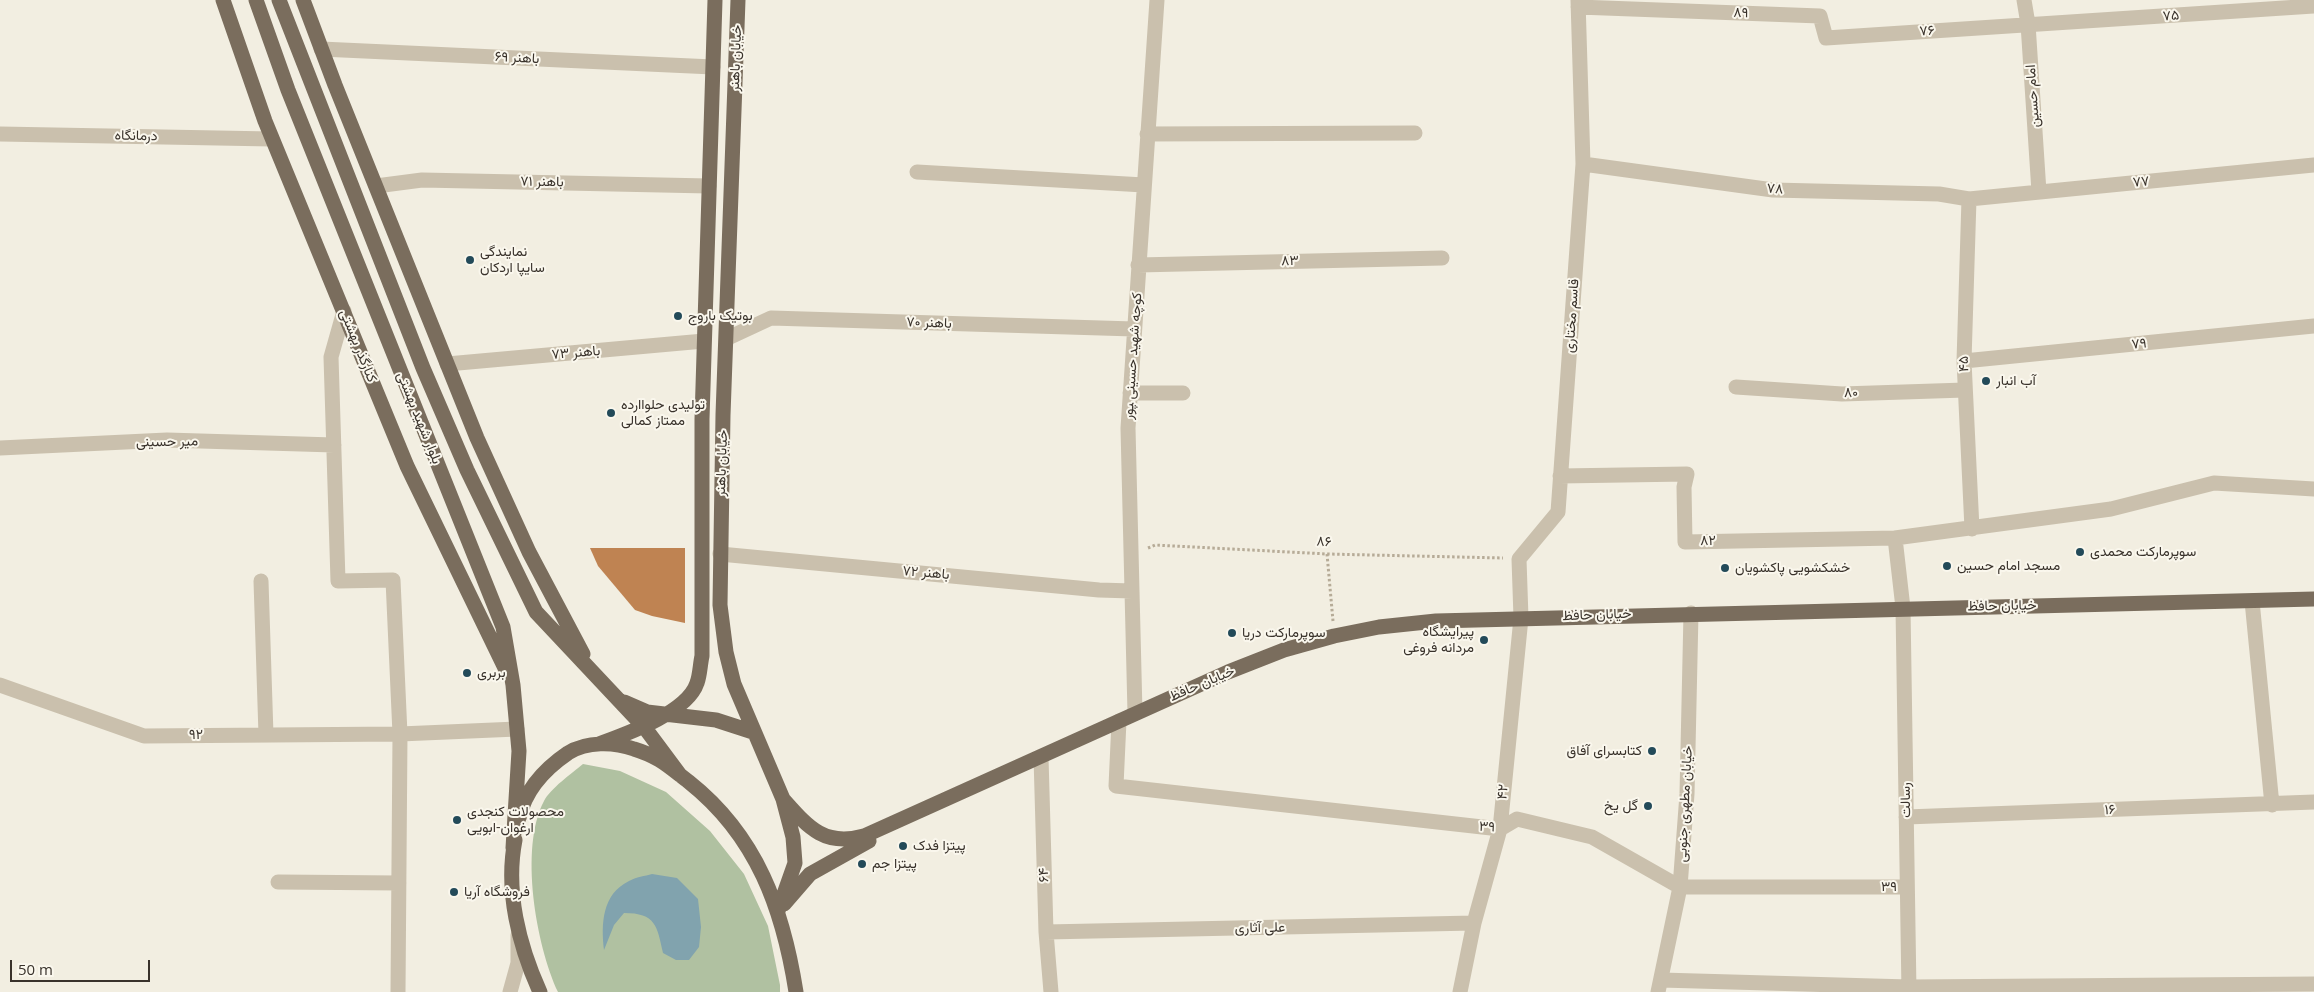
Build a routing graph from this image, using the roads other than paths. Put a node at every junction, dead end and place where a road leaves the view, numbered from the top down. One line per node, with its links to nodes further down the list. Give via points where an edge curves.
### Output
1 (223, 0): 18 (main road, کنارگذر بهشتی)
2 (256, 0): 56 (main road, بلوار شهید بهشتی, via 292,100 503,627)
3 (279, 0): 54 (main road, بلوار شهید بهشتی, via 423,368 467,470 536,612)
4 (303, 0): 13 (main road)
5 (716, 0): 14 (main road, خیابان باهنر)
6 (738, 0): 32 (main road, خیابان باهنر)
7 (1157, 0): 17 (street, کوچه شهید حسینی ‍پور)
8 (2024, 0): 11 (street, امام حسین)
9 (1578, 4): 12 (street, ۸۹, via 1820,16); 19 (street, قاسم مختاری)
10 (2314, 6): 11 (street, ۷۵)
11 (2028, 24): 12 (street, ۷۶); 25 (street, امام حسین)
12 (1826, 38)
13 (321, 49): 14 (street, باهنر ۶۹); 22 (main road)
14 (713, 68): 23 (main road, خیابان باهنر)
15 (1415, 133): 17 (street)
16 (0, 134): 18 (street, درمانگاه)
17 (1147, 134): 24 (street, کوچه شهید حسینی ‍پور)
18 (272, 139): 29 (main road, کنارگذر بهشتی)
19 (1583, 164): 26 (street, ۷۸, via 1773,190 1939,194); 42 (street, قاسم مختاری)
20 (2314, 165): 25 (street, ۷۷)
21 (917, 172): 24 (street)
22 (376, 186): 23 (street, باهنر ۷۱, via 422,180); 35 (main road)
23 (710, 186): 33 (main road, خیابان باهنر)
24 (1144, 186): 28 (street, کوچه شهید حسینی ‍پور)
25 (2039, 192): 26 (street, ۷۷)
26 (1969, 199): 34 (street, ۴۵)
27 (1442, 258): 28 (street, ۸۳)
28 (1138, 265): 31 (street, کوچه شهید حسینی ‍پور)
29 (344, 311): 40 (street, via 331,357); 56 (main road, کنارگذر بهشتی, via 407,466)
30 (2314, 326): 34 (street, ۷۹)
31 (1134, 329): 32 (street, باهنر ۷۰, via 771,318); 38 (street, کوچه شهید حسینی ‍پور)
32 (728, 338): 33 (main road); 46 (main road, خیابان باهنر)
33 (704, 341): 35 (street, باهنر ۷۳); 59 (main road, خیابان باهنر, via 702,656 697,685 682,703)
34 (1964, 361): 37 (street, ۴۵)
35 (448, 364): 54 (main road, via 477,438 529,552)
36 (1736, 387): 37 (street, ۸۰, via 1842,394)
37 (1965, 390): 44 (street, ۴۵)
38 (1130, 394): 39 (street); 48 (street, کوچه شهید حسینی ‍پور)
39 (1183, 394)
40 (334, 444): 41 (street, میر حسینی, via 167,440); 64 (street, via 338,581 393,580)
41 (0, 448)
42 (1560, 476): 45 (street, ۸۲, via 1687,474 1684,487 1686,542); 53 (street, قاسم مختاری, via 1558,512 1519,558)
43 (2314, 489): 44 (street, via 2214,482 2112,509)
44 (1972, 529): 45 (street)
45 (1895, 538): 51 (street, رسالت)
46 (720, 554): 48 (street, باهنر ۷۲); 63 (main road, خیابان باهنر, via 720,605 726,652 734,684)
47 (261, 581): 65 (street)
48 (1132, 591): 58 (street, کوچه شهید حسینی ‍پور)
49 (2314, 599): 50 (main road, خیابان حافظ)
50 (2252, 601): 51 (main road, خیابان حافظ); 71 (street)
51 (1903, 608): 52 (main road, خیابان حافظ); 73 (street, رسالت)
52 (1691, 613): 53 (main road, خیابان حافظ); 78 (street, خیابان مطهری جنوبی, via 1687,794)
53 (1521, 618): 58 (main road, خیابان حافظ, via 1436,620 1334,636 1284,650); 74 (street, ۴۲)
54 (592, 671): 57 (main road, بلوار شهید بهشتی)
55 (0, 685): 65 (street, ۹۲, via 144,736)
56 (513, 685): 62 (main road, بلوار شهید بهشتی)
57 (619, 700): 59 (main road, via 647,712); 61 (main road, بلوار شهید بهشتی)
58 (1135, 713): 60 (main road, خیابان حافظ)
59 (664, 715): 61 (main road, خیابان باهنر); 63 (main road, via 716,720)
60 (1119, 721): 67 (main road, خیابان حافظ); 74 (street, ۳۹, via 1116,786)
61 (645, 728): 66 (main road, خیابان باهنر); 68 (main road, بلوار شهید بهشتی)
62 (517, 729): 64 (street, ۹۲); 75 (main road, بلوار شهید بهشتی, via 519,750)
63 (753, 732): 69 (main road, خیابان باهنر)
64 (400, 734): 65 (street, ۹۲); 77 (street)
65 (266, 735)
66 (599, 744): 68 (main road, via 627,746 656,756); 75 (main road, via 573,750 552,764 534,785 520,814)
67 (1041, 757): 72 (main road, خیابان حافظ); 83 (street, ۶۴)
68 (680, 775): 80 (main road, via 714,802 740,834)
69 (783, 799): 72 (main road, خیابان حافظ, via 808,827 836,840 864,836); 80 (main road, خیابان باهنر, via 795,863)
70 (2314, 802): 71 (street, ۱۶)
71 (2272, 805): 73 (street, ۱۶)
72 (918, 813): 80 (main road, خیابان حافظ, via 810,874)
73 (1906, 817): 79 (street, رسالت)
74 (1500, 829): 78 (street, ۳۹, via 1517,819 1592,837); 81 (street, ۴۲)
75 (513, 848): 82 (main road, via 512,886)
76 (278, 882): 77 (street)
77 (399, 883): 87 (street)
78 (1680, 887): 79 (street, ۳۹); 85 (street, خیابان مطهری جنوبی)
79 (1907, 887): 86 (street, رسالت)
80 (778, 911): 90 (main road)
81 (1474, 923): 83 (street, علی آثاری); 92 (street, ۴۲)
82 (518, 928): 88 (street, via 518,964); 89 (main road)
83 (1046, 932): 91 (street, ۶۴)
84 (2314, 984): 86 (street)
85 (1659, 986): 86 (street)
86 (1909, 990)
87 (398, 992)
88 (510, 992)
89 (540, 992)
90 (796, 992)
91 (1051, 992)
92 (1460, 992)

